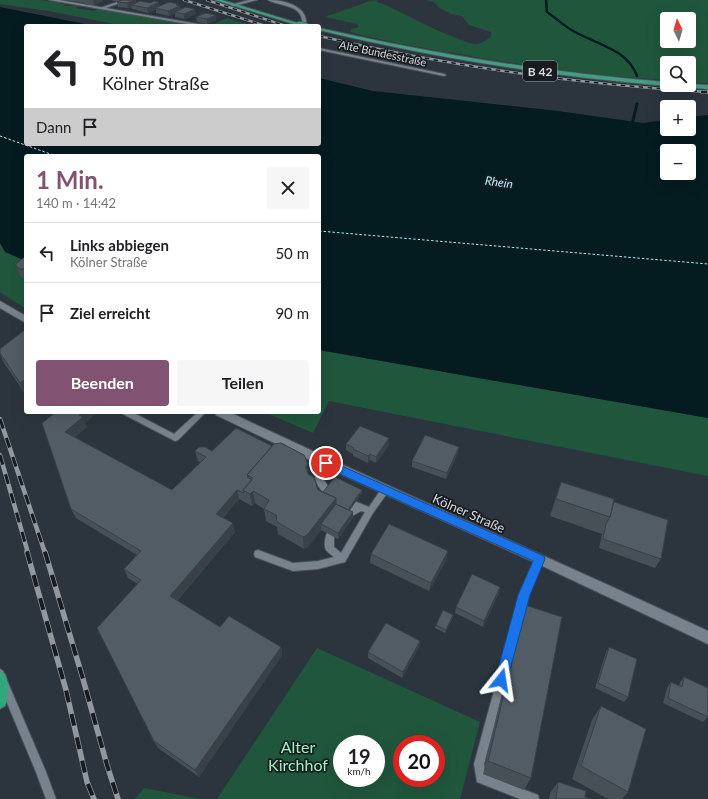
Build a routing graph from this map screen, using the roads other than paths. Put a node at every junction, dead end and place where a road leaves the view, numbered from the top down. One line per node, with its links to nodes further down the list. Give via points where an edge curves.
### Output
1 (51, 0): 7 (street)
2 (126, 0): 7 (lane)
3 (217, 0): 6 (main road)
4 (255, 0): 6 (street)
5 (270, 0): 10 (street, via 295,8 306,19)
6 (233, 5): 9 (main road)
7 (102, 8): 8 (street)
8 (196, 24)
9 (300, 24)
10 (304, 24)
11 (321, 29): 14 (main road, B 42, via 498,65)
12 (321, 49): 13 (lane, Alte Bundesstraße)
13 (444, 75)
14 (660, 83)
15 (696, 86): 16 (main road)
16 (708, 87)
17 (0, 304): 18 (street)
18 (24, 319)
19 (130, 414): 20 (lane, via 175,438)
20 (200, 414)
21 (224, 414): 22 (street, Kölner Straße)
22 (326, 463): 23 (street, Kölner Straße); 24 (lane, via 319,475 319,482)
23 (385, 490): 25 (lane); 28 (street, Kölner Straße)
24 (327, 491)
25 (370, 511): 27 (lane); 27 (lane, via 357,505 330,535 330,549)
26 (258, 554): 27 (lane, via 292,567 318,565)
27 (342, 559)
28 (540, 559): 29 (street, Kölner Straße); 34 (lane, via 524,595 479,764 480,778)
29 (708, 638)
30 (0, 674): 33 (lane)
31 (0, 679): 32 (highway)
32 (0, 701)
33 (51, 799)
34 (534, 799)

